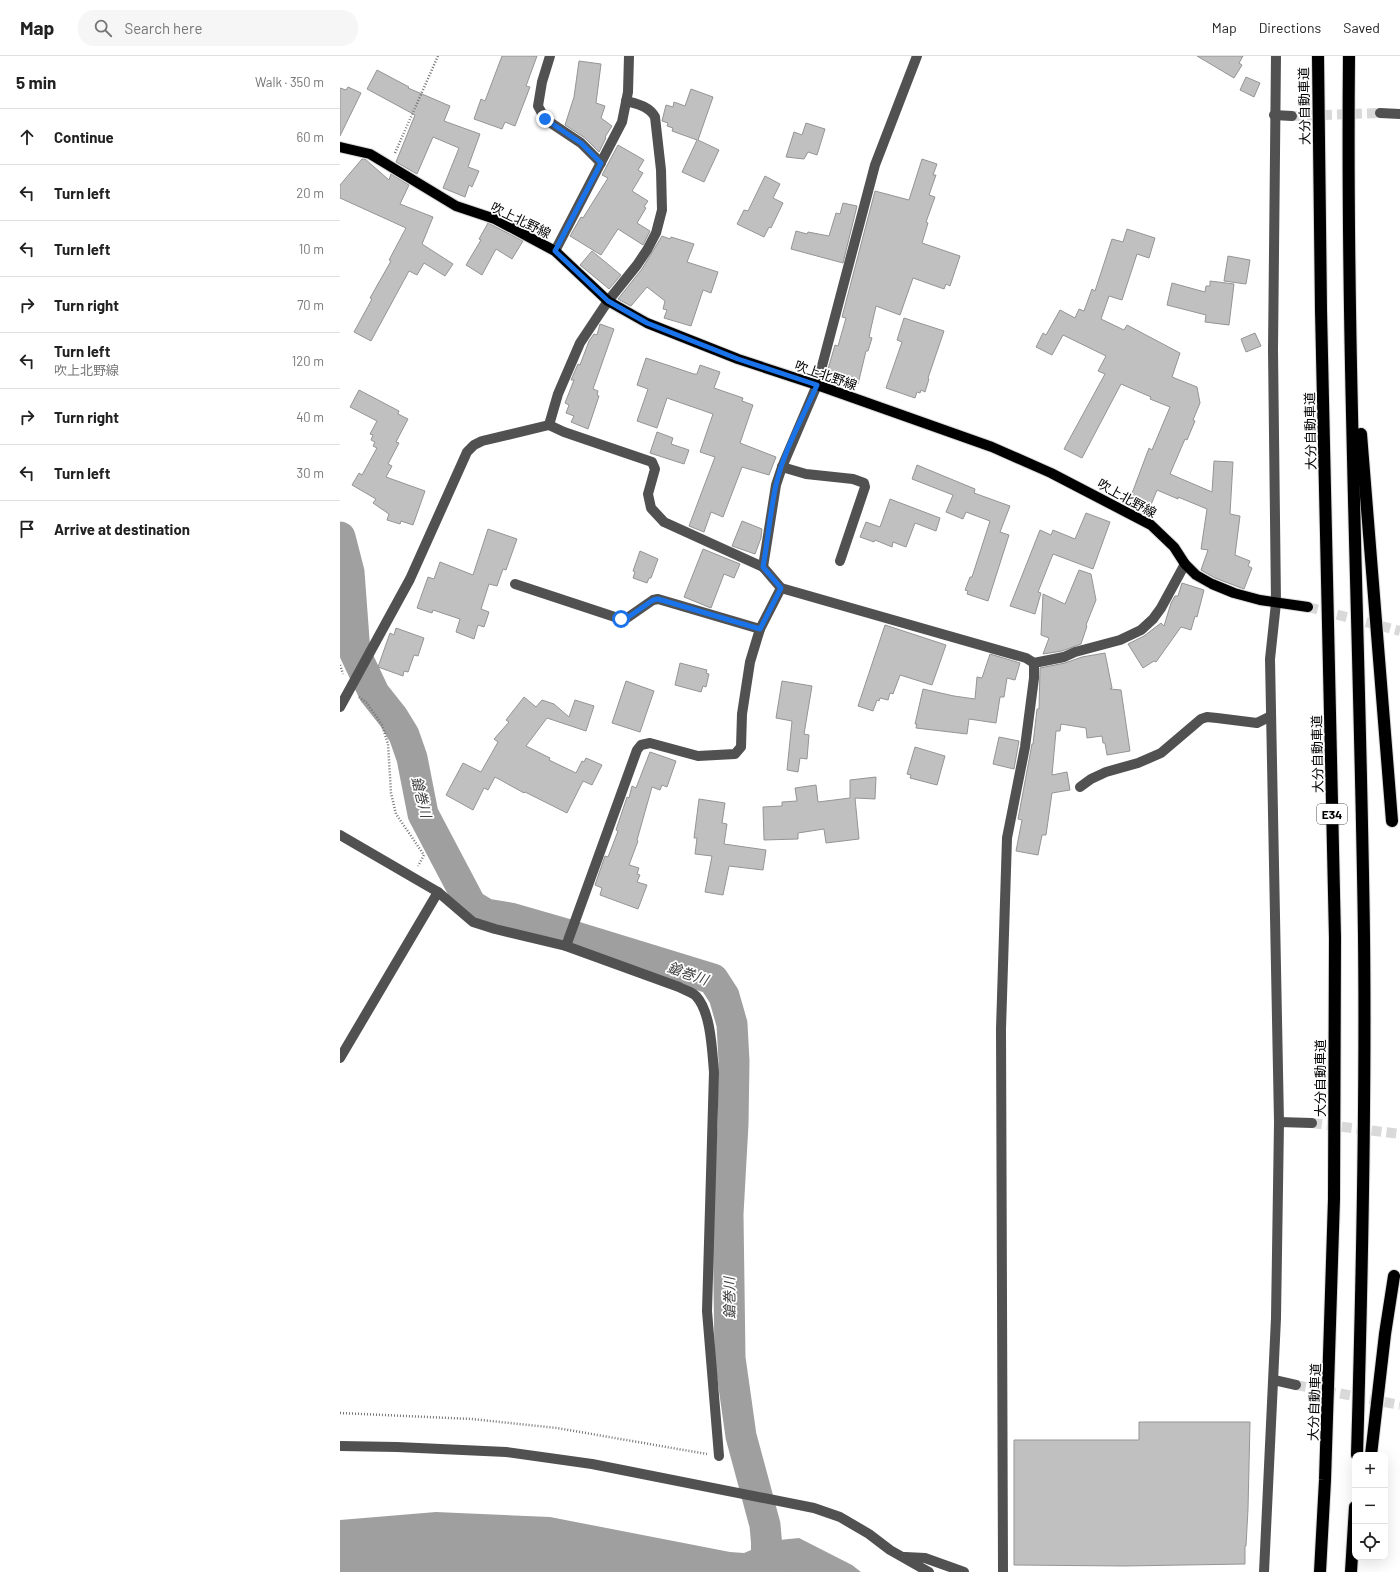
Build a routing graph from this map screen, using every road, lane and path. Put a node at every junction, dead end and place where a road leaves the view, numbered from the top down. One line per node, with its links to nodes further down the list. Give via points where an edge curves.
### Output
1 (438, 56): 15 (path)
2 (550, 56): 14 (street, via 538,106 545,119 581,143)
3 (629, 56): 8 (street)
4 (917, 56): 19 (street, via 874,165)
5 (1276, 56): 11 (street)
6 (1318, 56): 59 (highway, 大分自動車道 / E34, via 1334,938 1334,1199)
7 (1349, 56): 18 (highway, E34)
8 (626, 101): 14 (street, via 622,122); 17 (street, via 645,107 655,117 661,170 662,210 656,233 647,250)
9 (1380, 114): 10 (street)
10 (1400, 114)
11 (1274, 115): 12 (street); 27 (street)
12 (1292, 116)
13 (340, 147): 15 (main road, 吹上北野線, via 370,154)
14 (601, 163): 16 (street)
15 (389, 166): 16 (main road, 吹上北野線, via 456,206 495,219)
16 (555, 251): 17 (main road, 吹上北野線)
17 (608, 301): 19 (main road, 吹上北野線, via 647,323 738,359); 20 (street, via 580,343 558,394)
18 (1351, 311): 36 (highway); 49 (highway, E34, via 1364,938 1364,1198)
19 (817, 385): 21 (street); 23 (main road, 吹上北野線, via 992,447 1051,473 1151,525 1174,547)
20 (549, 425): 24 (street, via 652,462 655,469 648,494 651,508 664,522); 32 (street, via 482,441 467,452 410,579)
21 (782, 467): 22 (street, via 806,474 864,482 865,487); 24 (street, via 776,485)
22 (840, 561)
23 (1185, 564): 27 (main road, 吹上北野線, via 1196,575 1234,593); 30 (street, via 1153,620 1140,630 1120,640)
24 (763, 567): 26 (street)
25 (515, 584): 29 (street, via 621,619 658,599)
26 (781, 588): 29 (street); 30 (street, via 1026,658)
27 (1276, 603): 28 (main road, 吹上北野線); 34 (street, via 1270,659)
28 (1308, 607)
29 (760, 629): 40 (street, via 750,662 742,714 741,747 735,754 698,756 650,743 641,745 634,758)
30 (1034, 663): 57 (street, via 1025,748 1006,846 1002,1029)
31 (340, 665): 32 (path)
32 (350, 690): 33 (street); 38 (path, via 367,703 382,725 388,744 391,793 396,814 424,855)
33 (340, 707)
34 (1271, 716): 35 (street, via 1257,724 1207,717 1201,719 1161,753 1138,764 1106,772); 42 (street)
35 (1080, 787)
36 (1392, 821)
37 (340, 835): 38 (street)
38 (412, 877): 39 (street)
39 (438, 892): 40 (street, via 473,922); 41 (street)
40 (566, 946): 51 (street, via 695,995 705,1012 714,1072 707,1311)
41 (340, 1058)
42 (1279, 1122): 43 (street); 45 (street)
43 (1312, 1123)
44 (1394, 1276): 50 (highway)
45 (1274, 1380): 46 (street); 58 (street)
46 (1296, 1385)
47 (340, 1414): 51 (path, via 472,1419 557,1428)
48 (340, 1446): 53 (street, via 506,1452 592,1464 789,1502 840,1517)
49 (1357, 1452)
50 (1371, 1452)
51 (719, 1456)
52 (1354, 1524): 60 (highway)
53 (902, 1557): 55 (street); 56 (street, via 925,1558)
54 (1359, 1560): 61 (highway)
55 (929, 1572)
56 (964, 1572)
57 (1003, 1572)
58 (1264, 1572)
59 (1320, 1572)
60 (1351, 1572)
61 (1357, 1572)

